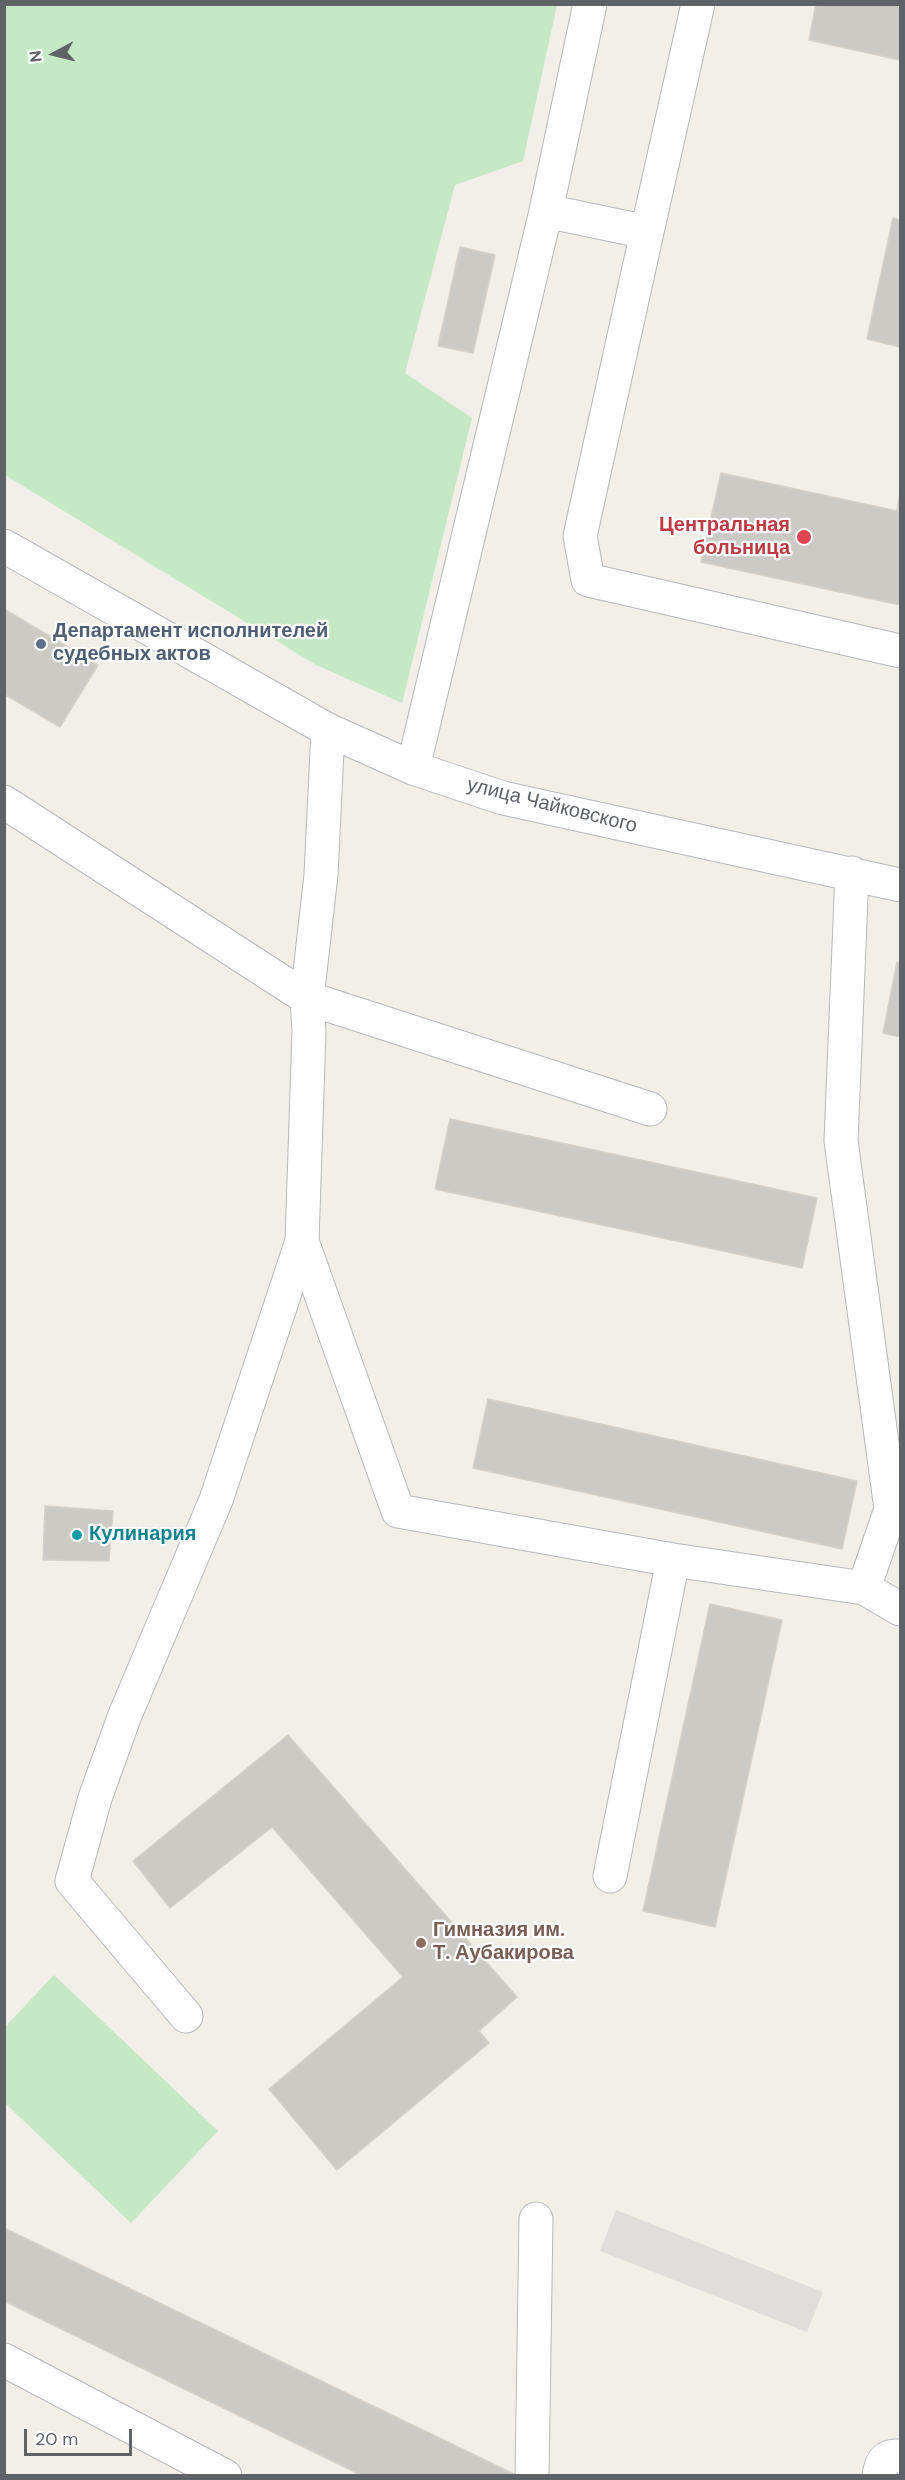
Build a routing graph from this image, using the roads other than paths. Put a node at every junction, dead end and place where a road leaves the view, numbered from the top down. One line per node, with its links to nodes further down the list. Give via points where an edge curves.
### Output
1 (590, 4): 3 (street)
2 (698, 4): 4 (street)
3 (546, 211): 4 (street); 8 (street)
4 (647, 232): 6 (street, via 580,536 588,580)
5 (4, 546): 7 (street, улица Чайковского)
6 (900, 651)
7 (328, 730): 8 (street, улица Чайковского); 12 (street, via 321,875)
8 (413, 768): 10 (street, улица Чайковского, via 503,798)
9 (4, 802): 12 (street)
10 (852, 873): 11 (street, улица Чайковского); 16 (street, via 841,1141 891,1509)
11 (900, 885)
12 (307, 998): 13 (street); 14 (street)
13 (650, 1109)
14 (302, 1241): 15 (street, via 398,1511); 19 (street, via 216,1500 125,1715 95,1798 72,1881)
15 (674, 1560): 16 (street); 18 (street)
16 (864, 1588): 17 (street)
17 (900, 1609)
18 (610, 1876)
19 (186, 2016)
20 (536, 2219): 24 (street)
21 (4, 2361): 23 (street)
22 (900, 2456): 25 (street, via 885,2458)
23 (225, 2475)
24 (532, 2475)
25 (879, 2475)

